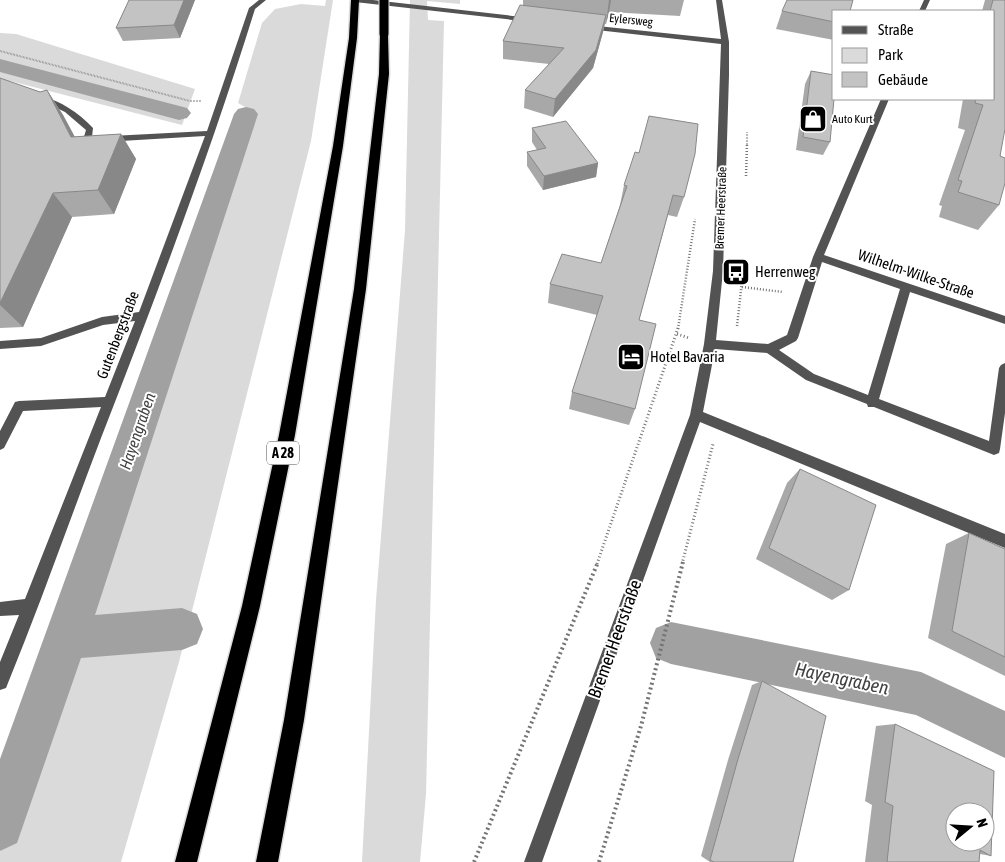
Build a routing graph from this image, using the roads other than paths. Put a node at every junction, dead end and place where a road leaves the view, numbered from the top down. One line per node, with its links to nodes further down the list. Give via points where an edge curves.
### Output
1 (263, 0): 10 (street, Gutenbergstraße, via 252,8)
2 (355, 0): 5 (street); 27 (highway, A 28, via 338,146 287,435 251,606)
3 (384, 0): 28 (highway, bridge, via 382,91 360,289 294,720)
4 (719, 0): 7 (street, Bremer Heerstraße)
5 (536, 21)
6 (584, 26): 7 (street, Eylersweg)
7 (724, 42): 15 (street, Bremer Heerstraße, via 718,271)
8 (33, 96): 10 (street, via 78,116 90,130 87,140)
9 (885, 100): 11 (street)
10 (211, 133): 13 (street, Gutenbergstraße)
11 (818, 257): 12 (street, Wilhelm-Wilke-Straße); 17 (street, via 792,338)
12 (906, 287): 14 (street, Wilhelm-Wilke-Straße); 20 (street)
13 (143, 316): 16 (street, via 102,321 41,342); 19 (street, Gutenbergstraße)
14 (1005, 320)
15 (710, 344): 17 (street); 21 (street, Bremer Heerstraße)
16 (0, 345)
17 (769, 349): 20 (street, via 810,377)
18 (1005, 368): 20 (street, via 994,449)
19 (110, 402): 22 (street, via 20,406); 24 (street, Gutenbergstraße)
20 (872, 403)
21 (696, 415): 23 (street); 29 (street, Bremer Heerstraße)
22 (0, 444)
23 (1005, 541)
24 (31, 606): 25 (street); 26 (street, Gutenbergstraße)
25 (0, 609)
26 (0, 682)
27 (186, 862)
28 (267, 862)
29 (533, 862)

